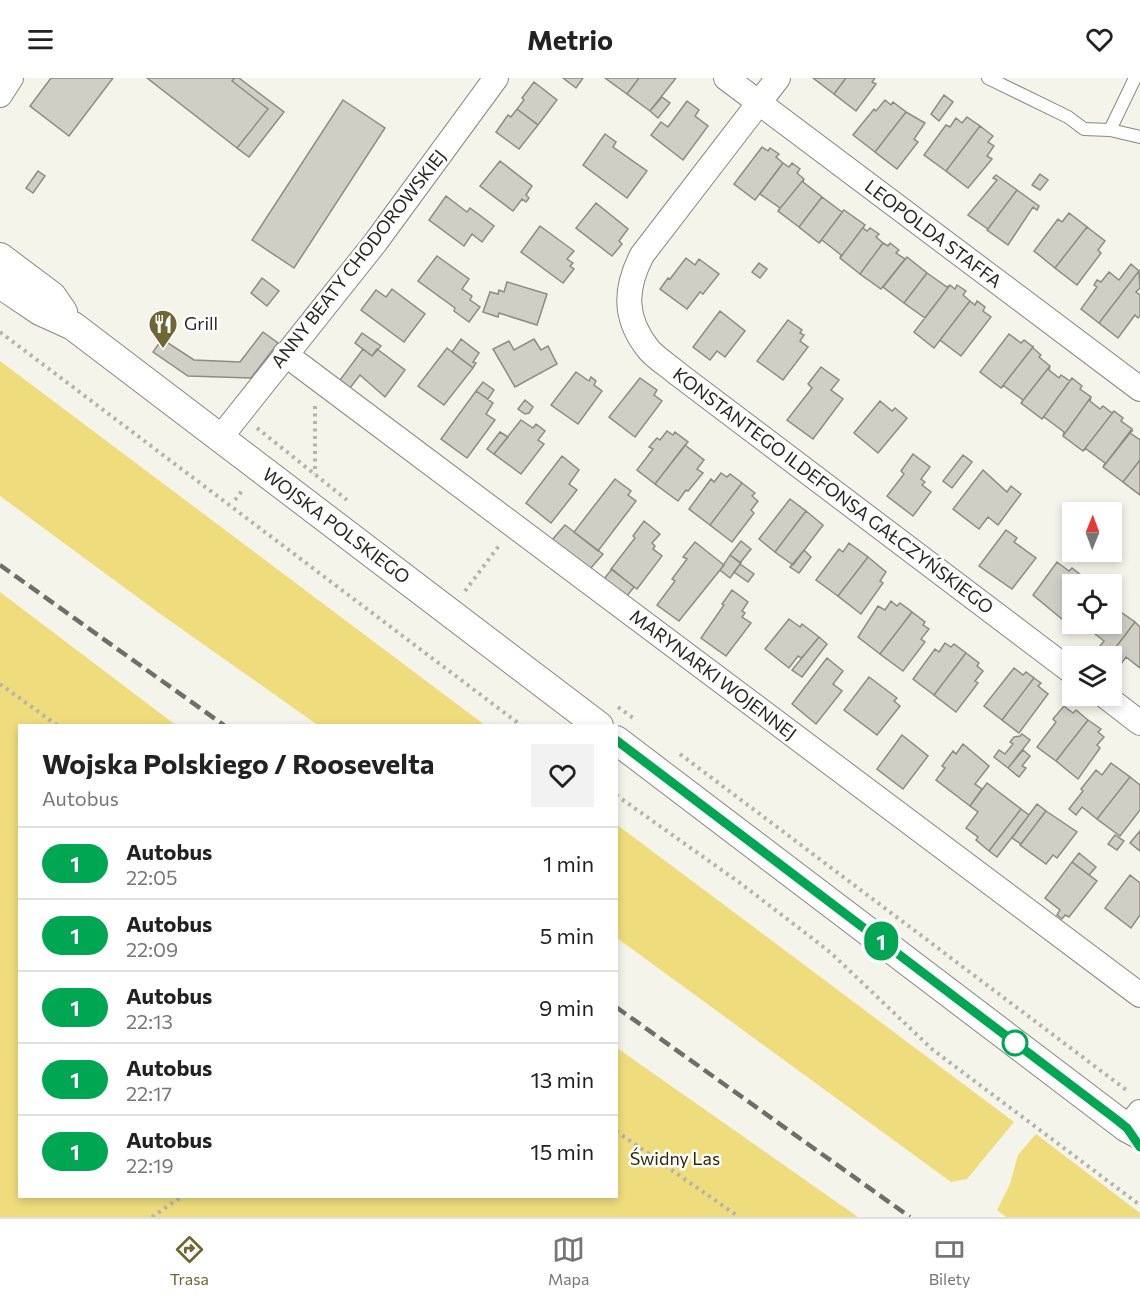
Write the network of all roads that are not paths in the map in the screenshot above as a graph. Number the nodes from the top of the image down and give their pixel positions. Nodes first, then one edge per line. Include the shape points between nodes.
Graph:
1 (11, 78) edge
2 (496, 78) edge
3 (726, 78) edge
4 (778, 78) edge
5 (988, 78) edge
6 (1135, 78) edge
7 (0, 95) edge
8 (758, 103) junction
9 (1110, 130) junction
10 (1140, 137) edge
11 (0, 257) edge
12 (0, 284) edge
13 (73, 326) junction
14 (285, 354) junction
15 (1140, 389) edge
16 (220, 438) junction
17 (1062, 664) edge
18 (1118, 706) edge
19 (608, 716) edge
20 (1140, 723) edge
21 (626, 730) edge
22 (1140, 995) edge
23 (1135, 1123) edge

1 - 7 street
2 - 14 street, ANNY BEATY CHODOROWSKIEJ via 375,243
3 - 8 street, LEOPOLDA STAFFA
4 - 8 street, KONSTANTEGO ILDEFONSA GAŁCZYŃSKIEGO
5 - 9 lane via 1068,117 1084,129
6 - 9 lane
8 - 15 street, LEOPOLDA STAFFA
8 - 17 street, KONSTANTEGO ILDEFONSA GAŁCZYŃSKIEGO via 642,255 634,270 628,303 632,324 650,351
9 - 10 lane
11 - 13 street, WOJSKA POLSKIEGO via 52,296
12 - 13 street, WOJSKA POLSKIEGO via 40,311
13 - 16 street, WOJSKA POLSKIEGO
14 - 16 street, ANNY BEATY CHODOROWSKIEJ
14 - 22 street, MARYNARKI WOJENNEJ
16 - 19 street, WOJSKA POLSKIEGO
18 - 20 street
21 - 23 street

